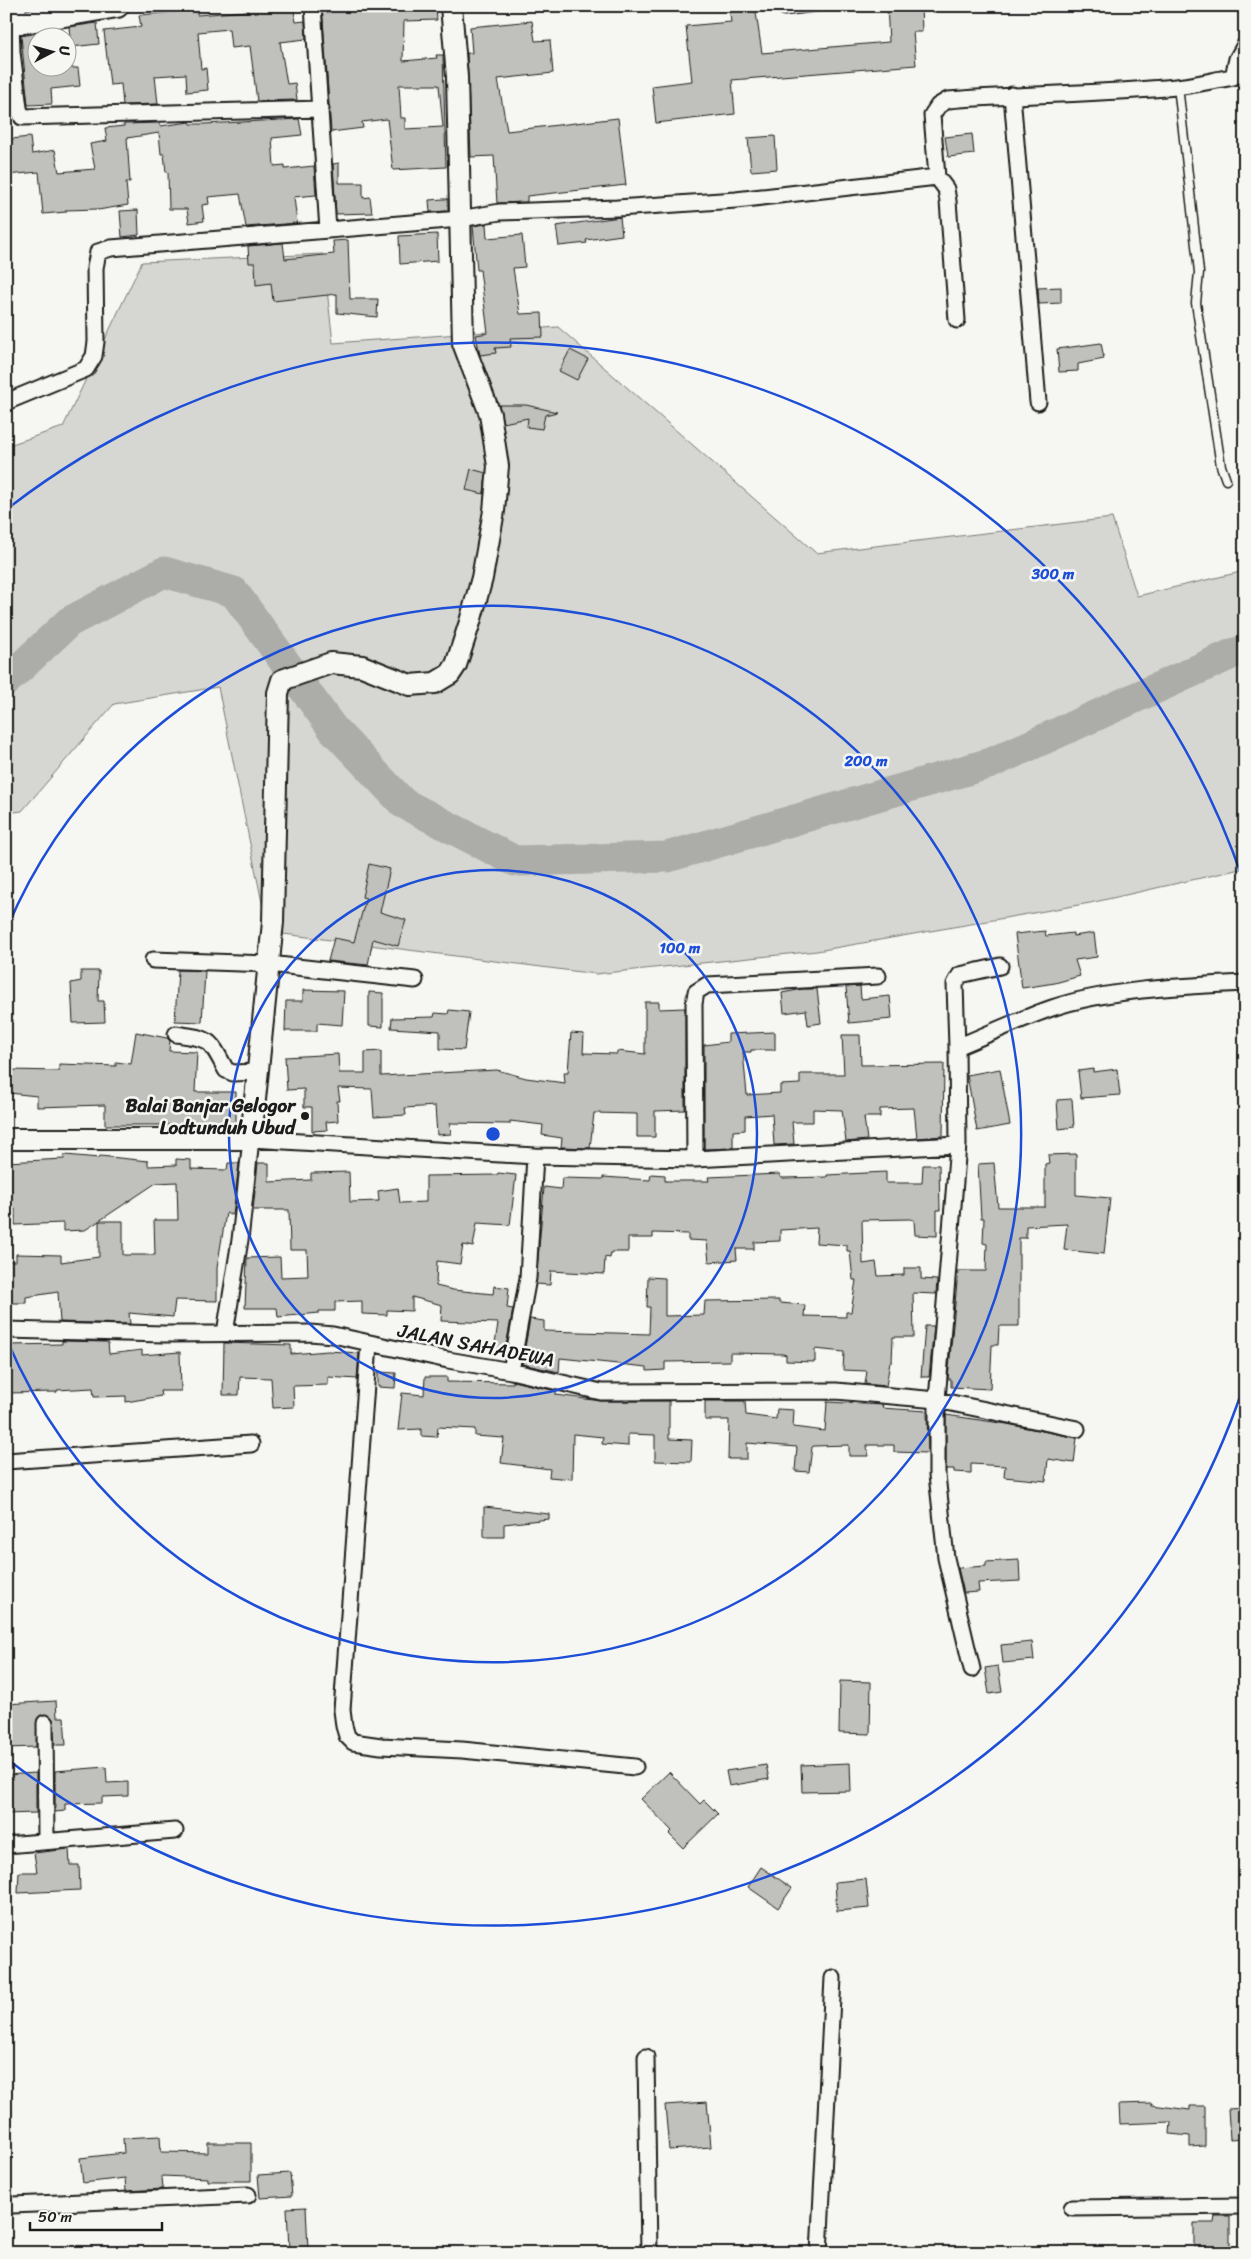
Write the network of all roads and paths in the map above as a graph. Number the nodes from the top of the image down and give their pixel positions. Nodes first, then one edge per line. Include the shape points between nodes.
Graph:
1 (117, 6) edge
2 (313, 6) edge
3 (451, 6) edge
4 (824, 6) edge
5 (86, 9) edge
6 (784, 11) dead end
7 (13, 20) edge
8 (1245, 45) edge
9 (1178, 86) junction
10 (1012, 95) junction
11 (321, 110) junction
12 (937, 177) junction
13 (460, 219) junction
14 (328, 230) junction
15 (957, 320) dead end
16 (6, 402) edge
17 (1038, 402) dead end
18 (1226, 480) dead end
19 (153, 960) dead end
20 (269, 964) junction
21 (1000, 966) dead end
22 (878, 976) dead end
23 (415, 980) dead end
24 (1245, 983) edge
25 (176, 1034) dead end
26 (957, 1047) junction
27 (256, 1072) junction
28 (6, 1139) edge
29 (250, 1139) junction
30 (958, 1145) junction
31 (534, 1156) junction
32 (695, 1159) junction
33 (6, 1330) edge
34 (225, 1333) junction
35 (369, 1344) junction
36 (511, 1370) junction
37 (937, 1400) junction
38 (1078, 1429) dead end
39 (251, 1444) dead end
40 (6, 1461) edge
41 (972, 1669) dead end
42 (46, 1723) dead end
43 (635, 1767) dead end
44 (175, 1832) dead end
45 (46, 1840) junction
46 (6, 1845) edge
47 (833, 1978) dead end
48 (646, 2057) dead end
49 (248, 2195) dead end
50 (1245, 2206) edge
51 (6, 2207) edge
52 (1072, 2208) dead end
53 (649, 2253) edge
54 (819, 2253) edge

1 - 5 main road
2 - 11 street
3 - 13 street via 457,77
4 - 6 lane
5 - 7 main road
7 - 11 street via 12,52 22,117
8 - 9 street via 1232,76
9 - 10 street
9 - 18 lane via 1199,272 1196,304
10 - 12 street via 948,100 938,106 932,115
10 - 17 street
11 - 14 street
12 - 13 street via 736,200 500,212
12 - 15 street via 946,189 948,201
13 - 14 street
13 - 20 street via 462,342 490,414 498,466 487,549 470,622 456,665 450,674 435,683 410,685 362,666 331,663 282,680 278,693 273,922
14 - 16 street via 111,248 98,252 94,356 86,369
19 - 20 street
20 - 23 street
20 - 27 street
21 - 26 street via 960,975 957,979
22 - 32 street via 707,985 696,992
24 - 26 street via 1095,997 1053,1008
25 - 27 street via 206,1038 226,1070 233,1073
26 - 30 street
27 - 29 street
28 - 29 street
29 - 31 street
29 - 34 street via 240,1240
30 - 32 street
30 - 37 street
31 - 32 street
31 - 36 street via 528,1278
33 - 34 street, JALAN SAHADEWA
34 - 35 street, JALAN SAHADEWA via 310,1333
35 - 36 street, JALAN SAHADEWA
35 - 43 street via 342,1710 347,1736 353,1742 381,1746 462,1750
36 - 37 street, JALAN SAHADEWA via 601,1392 836,1391
37 - 38 street, JALAN SAHADEWA
37 - 41 street via 937,1475 946,1558
39 - 40 street
42 - 45 street
44 - 45 street
45 - 46 street
47 - 54 street
48 - 53 street
49 - 51 street
50 - 52 street

